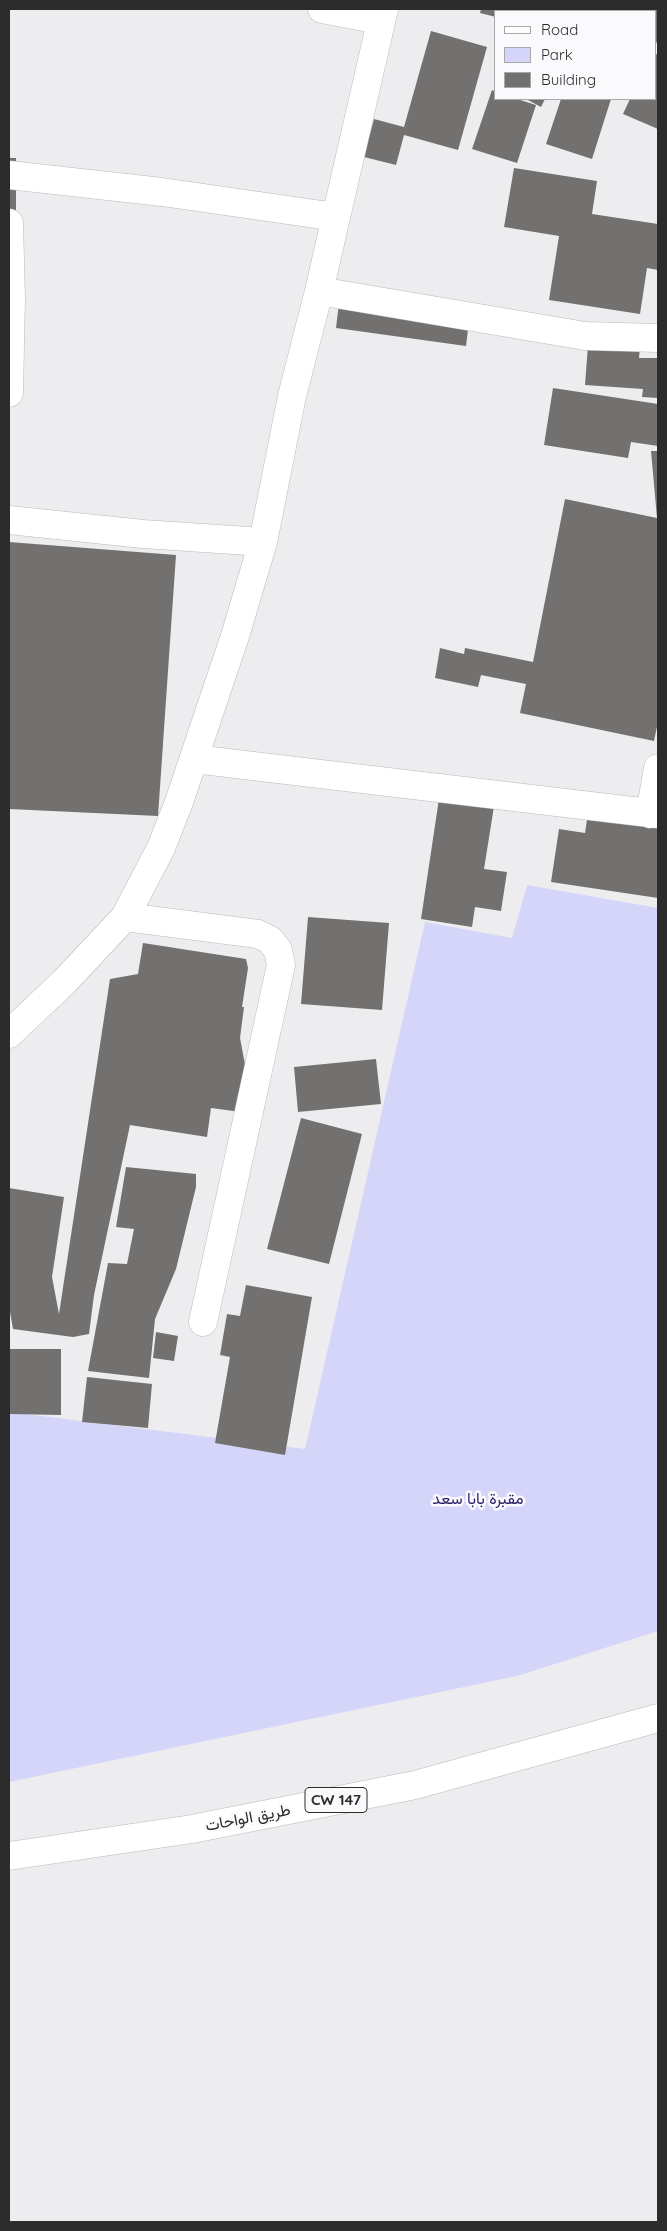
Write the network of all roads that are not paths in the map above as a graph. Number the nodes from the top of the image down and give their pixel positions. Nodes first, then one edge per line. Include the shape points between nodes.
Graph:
1 (322, 9) edge
2 (382, 15) edge
3 (9, 175) edge
4 (336, 217) junction
5 (9, 223) edge
6 (318, 290) junction
7 (658, 338) edge
8 (9, 393) edge
9 (9, 520) edge
10 (263, 542) junction
11 (194, 759) junction
12 (658, 768) edge
13 (654, 814) edge
14 (125, 918) junction
15 (9, 1034) edge
16 (203, 1322) dead end
17 (658, 1718) edge
18 (9, 1856) edge

1 - 2 street
2 - 4 street
3 - 4 street via 162,192
4 - 6 street
5 - 8 street
6 - 7 street via 585,336
6 - 10 street via 292,396
9 - 10 street
10 - 11 street
11 - 13 street
11 - 14 street via 161,848
12 - 13 street
14 - 15 street
14 - 16 street via 258,934 270,940 278,950 281,965
17 - 18 street, طريق الواحات / CW 147 via 415,1785 192,1829

